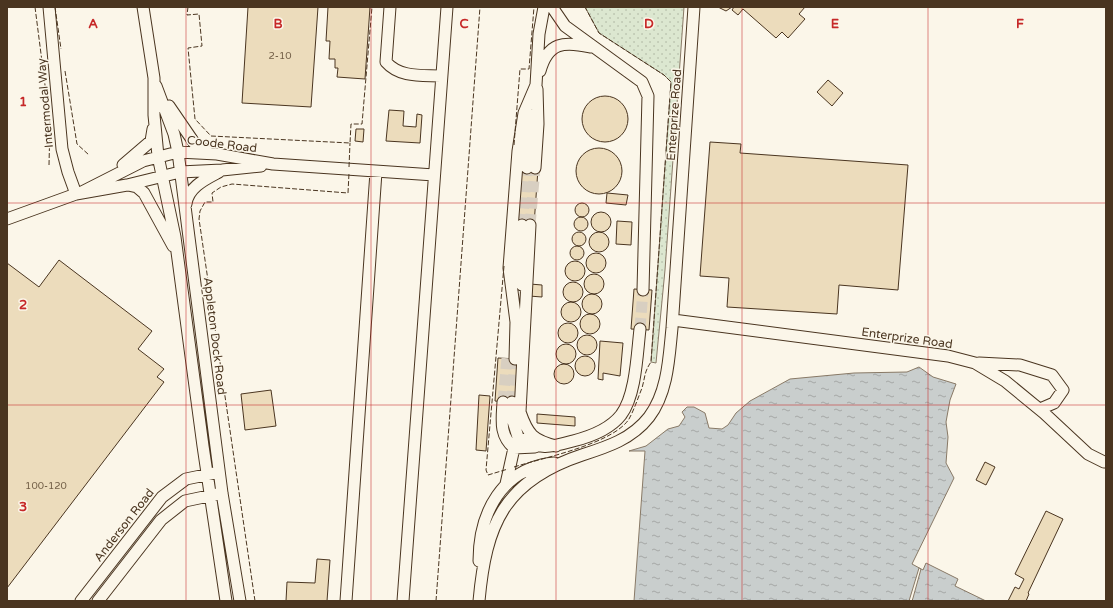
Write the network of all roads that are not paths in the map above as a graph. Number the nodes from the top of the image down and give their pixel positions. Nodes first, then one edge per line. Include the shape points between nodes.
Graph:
1 (49, 7) edge
2 (143, 7) edge
3 (390, 7) edge
4 (447, 7) edge
5 (544, 7) edge
6 (552, 7) edge
7 (694, 7) edge
8 (595, 48) junction
9 (441, 76) junction
10 (155, 80) junction
11 (536, 86) junction
12 (154, 124) junction
13 (178, 152) junction
14 (213, 154) junction
15 (158, 156) junction
16 (273, 164) junction
17 (531, 168) tunnel mouth
18 (222, 170) junction
19 (180, 172) junction
20 (376, 172) junction
21 (434, 175) junction
22 (162, 176) junction
23 (98, 182) junction
24 (127, 185) junction
25 (78, 193) junction
26 (186, 209) junction
27 (7, 219) edge
28 (526, 225) tunnel mouth
29 (178, 259) junction
30 (642, 290) tunnel mouth
31 (673, 320) junction
32 (640, 329) tunnel mouth
33 (511, 359) tunnel mouth
34 (974, 363) junction
35 (1040, 409) junction
36 (556, 446) junction
37 (535, 447) junction
38 (514, 448) junction
39 (560, 462) junction
40 (1104, 462) dead end
41 (219, 472) junction
42 (207, 474) junction
43 (506, 484) junction
44 (222, 493) junction
45 (210, 495) junction
46 (479, 599) edge
47 (81, 601) edge
48 (98, 601) edge
49 (226, 601) edge
50 (240, 601) edge
51 (346, 601) edge
52 (403, 601) edge

1 - 25 street, Intermodal Way via 62,149 68,172
2 - 10 street, Appleton Dock Road
3 - 9 street via 386,62 399,73
4 - 9 street
5 - 11 street via 539,34
6 - 8 street via 565,26
7 - 31 street, Enterprize Road
8 - 11 street via 571,43 554,47 544,59
8 - 30 street via 642,82 648,96
9 - 21 street
10 - 12 street, Appleton Dock Road
10 - 13 street, Appleton Dock Road
10 - 14 street via 191,139 200,148
11 - 17 street via 538,124
11 - 33 street via 524,113 518,151 509,268 516,322
12 - 15 street, Appleton Dock Road
12 - 23 street via 146,147
13 - 14 street, Coode Road
13 - 15 street, Coode Road
13 - 19 street, Appleton Dock Road
14 - 16 street, Coode Road
15 - 22 street, Appleton Dock Road
15 - 23 street, Coode Road
16 - 18 street, Coode Road
16 - 20 street, Coode Road
18 - 19 street, Coode Road
18 - 26 street via 197,185 187,200
19 - 22 street, Coode Road
19 - 26 street, Appleton Dock Road
20 - 21 street, Coode Road
20 - 51 street
21 - 52 street
22 - 24 street, Coode Road
22 - 29 street, Appleton Dock Road
23 - 25 street, Coode Road
24 - 25 street, Coode Road
24 - 29 street via 137,187 144,193
25 - 27 street, Coode Road
26 - 41 street, Appleton Dock Road
28 - 36 street via 520,412 526,429 538,442
29 - 42 street, Appleton Dock Road
31 - 34 street, Enterprize Road via 948,356
31 - 39 street, Enterprize Road via 667,373 661,396 650,417 632,434
32 - 36 street via 633,389 621,415 589,437
34 - 35 street, Enterprize Road via 1005,381
34 - 35 street via 1020,365 1052,375 1063,390 1054,403
35 - 40 street, Enterprize Road via 1088,454
36 - 37 street
37 - 38 street
37 - 38 street via 518,437 508,402 502,425 506,441
38 - 43 street
39 - 43 street, Enterprize Road via 543,464 525,471
39 - 46 street, Enterprize Road via 522,487 504,505 494,525
41 - 42 street, Anderson Road
41 - 44 street, Appleton Dock Road
42 - 45 street, Appleton Dock Road
42 - 47 street, Anderson Road via 186,479 162,497
43 - 46 street, Enterprize Road via 492,501 482,526
44 - 45 street, Anderson Road
44 - 50 street, Appleton Dock Road
45 - 48 street, Anderson Road via 185,501 161,520
45 - 49 street, Appleton Dock Road

